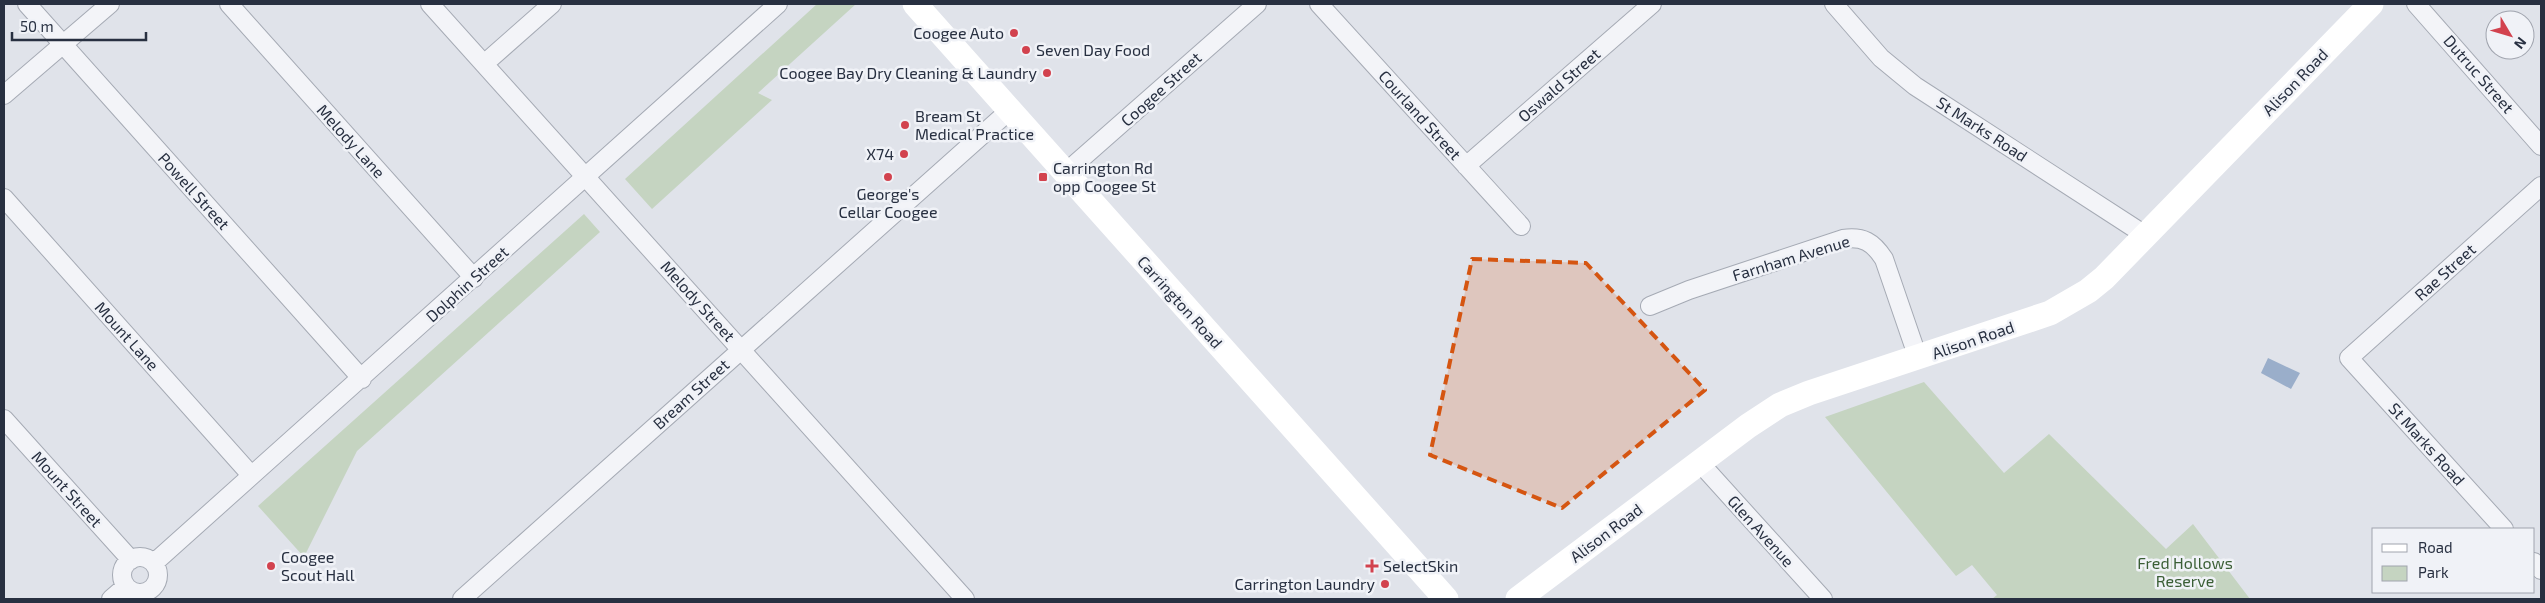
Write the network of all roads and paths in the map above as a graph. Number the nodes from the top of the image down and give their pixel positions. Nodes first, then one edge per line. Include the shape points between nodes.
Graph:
1 (27, 4) edge
2 (110, 4) edge
3 (229, 4) edge
4 (430, 4) edge
5 (552, 4) edge
6 (778, 4) edge
7 (915, 4) edge
8 (1257, 4) edge
9 (1319, 4) edge
10 (1652, 4) edge
11 (1834, 4) edge
12 (2372, 4) edge
13 (2416, 4) edge
14 (64, 44) junction
15 (484, 64) junction
16 (4, 95) edge
17 (1010, 110) junction
18 (2541, 146) edge
19 (1466, 166) junction
20 (1065, 173) junction
21 (587, 178) junction
22 (2541, 186) edge
23 (4, 198) edge
24 (1521, 226) dead end
25 (2145, 235) junction
26 (474, 278) junction
27 (1650, 306) dead end
28 (741, 349) junction
29 (1918, 358) junction
30 (2349, 358) joint
31 (362, 379) junction
32 (4, 419) edge
33 (1700, 462) junction
34 (251, 474) junction
35 (2503, 528) edge
36 (130, 560) junction
37 (154, 563) junction
38 (126, 586) junction
39 (156, 594) edge
40 (954, 595) edge
41 (111, 599) edge
42 (462, 599) edge
43 (1446, 599) edge
44 (1518, 599) edge
45 (1822, 599) edge

1 - 14 street, Powell Street
2 - 14 street
3 - 26 street, Melody Lane
4 - 15 street, Melody Street
5 - 15 street
6 - 21 street, Dolphin Street
7 - 17 main road, Carrington Road
8 - 20 street, Coogee Street
9 - 19 street, Courland Street
10 - 19 street, Oswald Street
11 - 25 street, St Marks Road via 1881,58 1915,86
12 - 25 main road, Alison Road
13 - 18 street, Dutruc Street
14 - 16 street
14 - 31 street, Powell Street
15 - 21 street, Melody Street
17 - 20 main road, Carrington Road
17 - 28 street, Bream Street
19 - 24 street, Courland Street
20 - 43 main road, Carrington Road
21 - 26 street, Dolphin Street
21 - 28 street, Melody Street
22 - 30 street, Rae Street
23 - 34 street, Mount Lane
25 - 29 main road, Alison Road via 2104,278 2068,304
26 - 31 street, Dolphin Street
27 - 29 street, Farnham Avenue via 1855,237 1867,240 1884,260
28 - 40 street, Melody Street
28 - 42 street, Bream Street
29 - 33 main road, Alison Road via 1795,398 1764,414
30 - 35 street, St Marks Road
31 - 34 street, Dolphin Street
32 - 36 street, Mount Street
33 - 44 main road, Alison Road
33 - 45 street, Glen Avenue
34 - 37 street, Dolphin Street
36 - 37 street via 143,557
36 - 38 street via 122,574
37 - 39 street via 158,577
38 - 39 street via 138,592
38 - 41 street

